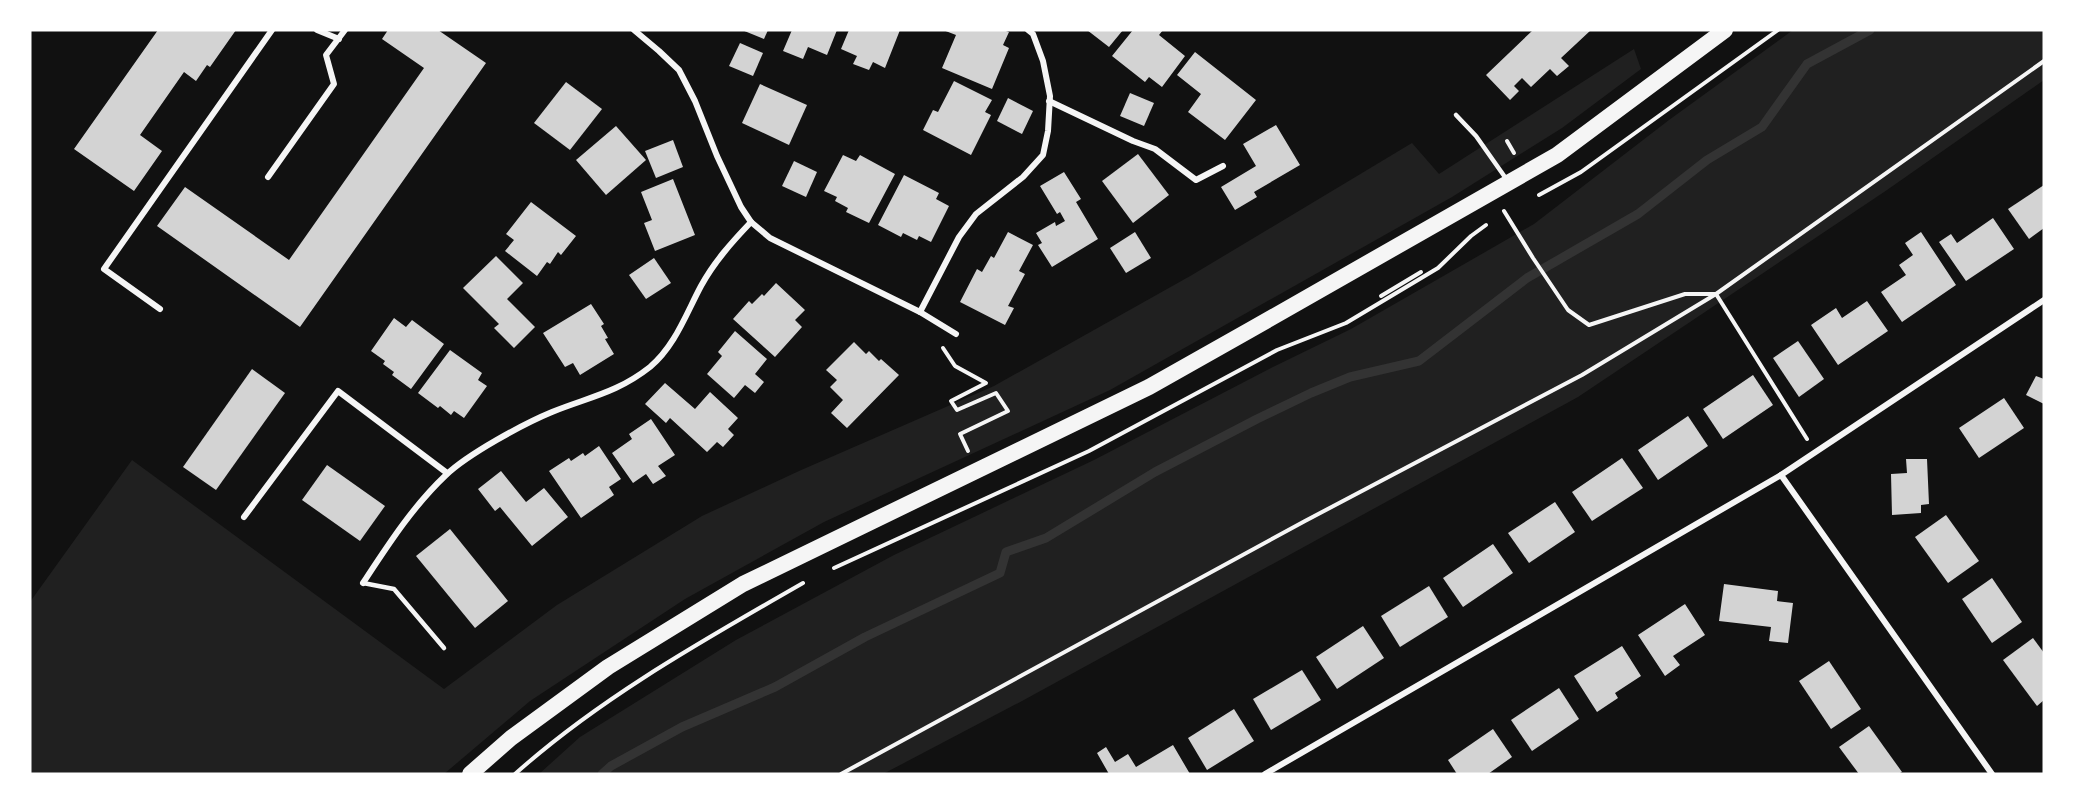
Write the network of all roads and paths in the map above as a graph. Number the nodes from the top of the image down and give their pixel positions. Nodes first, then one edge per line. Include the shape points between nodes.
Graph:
1 (272, 30) edge
2 (317, 30) edge
3 (345, 30) edge
4 (634, 30) edge
5 (1028, 30) edge
6 (1725, 30) edge
7 (1778, 30) edge
8 (339, 39) junction
9 (2044, 62) edge
10 (1049, 101) junction
11 (1456, 115) dead end
12 (1223, 166) dead end
13 (268, 177) dead end
14 (1509, 183) junction
15 (1531, 199) dead end
16 (1513, 207) dead end
17 (1504, 211) junction
18 (1496, 217) dead end
19 (752, 222) junction
20 (1487, 224) dead end
21 (1421, 272) dead end
22 (1716, 294) junction
23 (1381, 296) dead end
24 (2044, 300) edge
25 (160, 309) dead end
26 (920, 312) junction
27 (956, 334) dead end
28 (1816, 452) junction
29 (969, 453) dead end
30 (447, 473) junction
31 (1781, 475) junction
32 (244, 517) dead end
33 (830, 570) dead end
34 (810, 579) dead end
35 (363, 583) joint
36 (444, 648) dead end
37 (1275, 768) junction
38 (470, 774) edge
39 (515, 774) edge
40 (841, 774) edge
41 (1264, 774) edge
42 (1281, 774) edge
43 (1992, 774) edge

1 - 25 street via 104,269
2 - 8 street
3 - 8 street
4 - 19 street via 679,70 732,189
5 - 10 street via 1043,61
6 - 14 highway via 1557,155
7 - 15 path via 1581,172
8 - 13 street via 326,54 334,84
9 - 22 path
10 - 12 street via 1155,149 1196,180
10 - 26 street via 1043,155 1023,177 976,214 959,237
11 - 14 lane
14 - 38 highway via 1149,387 743,584 608,667 511,738
16 - 17 path
17 - 18 path
17 - 22 path via 1568,310 1589,325 1685,294
19 - 26 street via 770,238
19 - 30 street via 722,254 673,340 652,365 626,384 523,427
20 - 33 path via 1438,268 1346,323 1277,350 1089,451
21 - 23 path
22 - 28 path
22 - 40 path via 1582,375
24 - 28 street
26 - 27 street
26 - 29 path via 955,366 986,383 951,401 957,410 996,393 1008,411 960,434
28 - 31 street
30 - 32 street via 338,391
30 - 35 street via 395,534
31 - 37 street
31 - 43 street
34 - 39 path via 630,688 579,722
35 - 36 lane via 394,589
37 - 41 street
37 - 42 street

